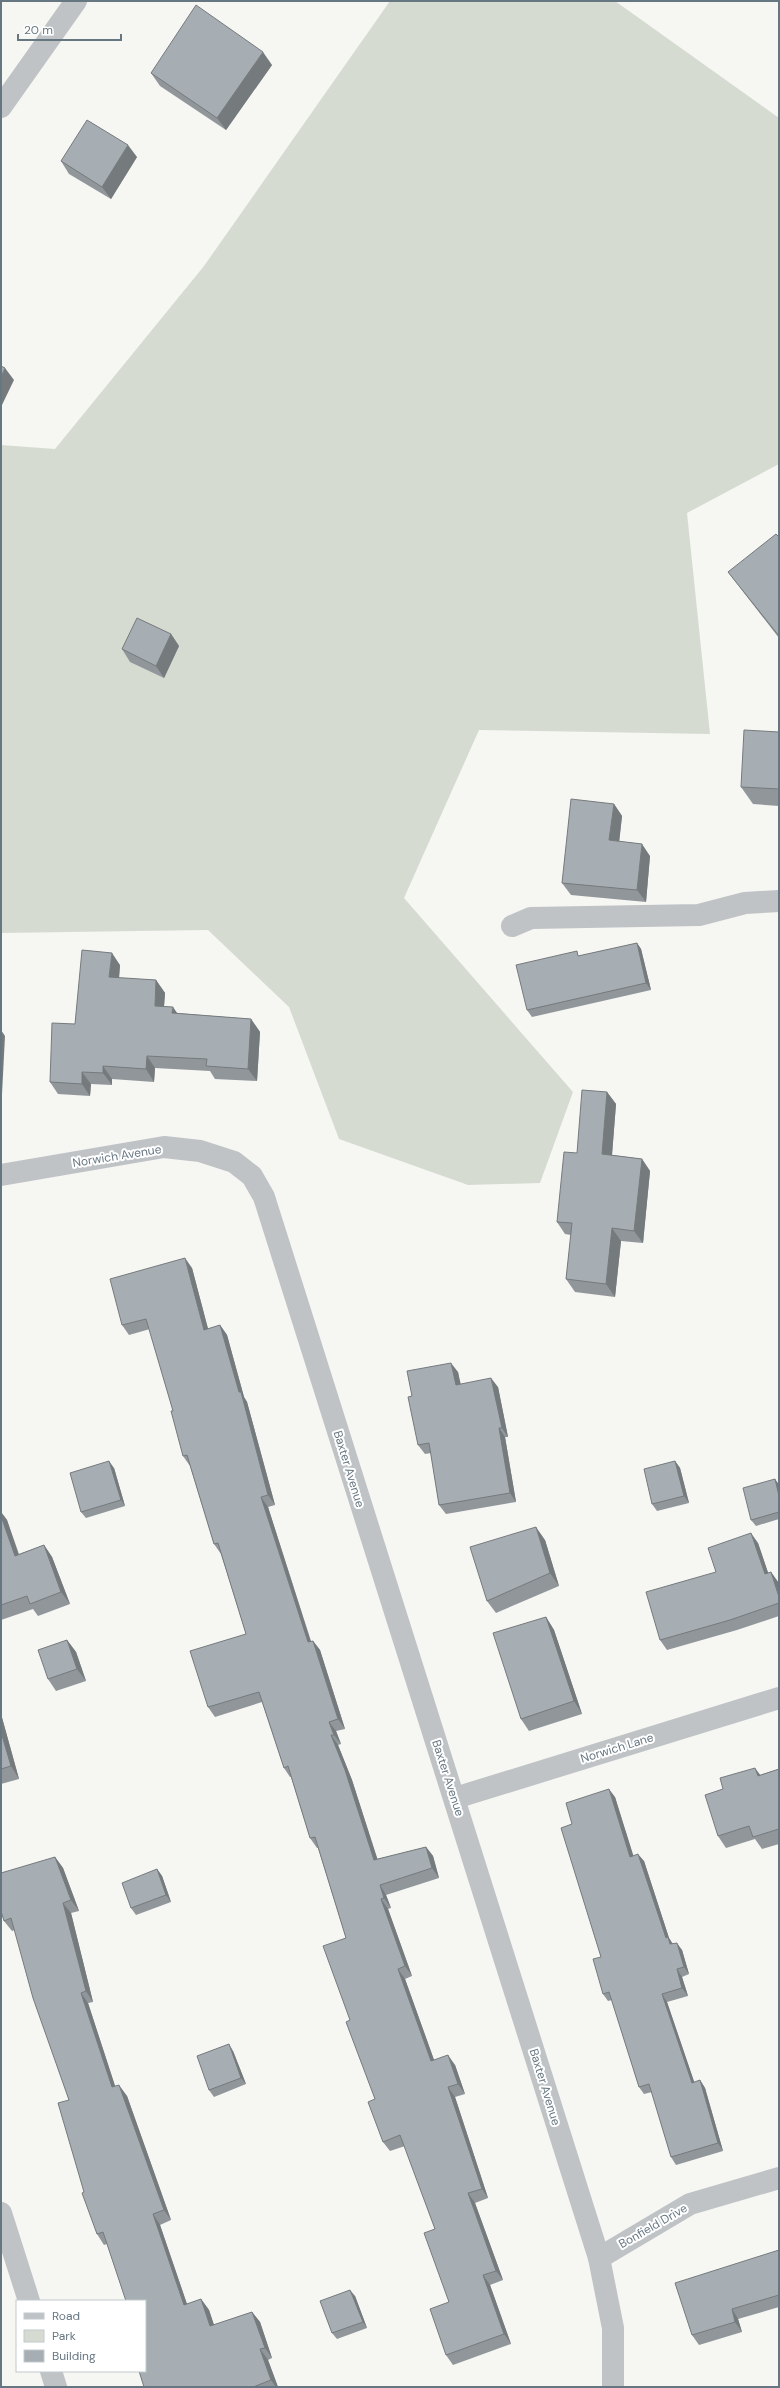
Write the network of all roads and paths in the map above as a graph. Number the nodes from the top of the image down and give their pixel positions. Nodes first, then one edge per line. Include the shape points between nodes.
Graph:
1 (76, 1) edge
2 (1, 106) edge
3 (779, 901) edge
4 (512, 926) dead end
5 (1, 1175) edge
6 (252, 1176) joint
7 (779, 1698) edge
8 (455, 1798) junction
9 (779, 2178) edge
10 (1, 2213) edge
11 (599, 2258) junction
12 (29, 2300) edge
13 (51, 2372) edge
14 (56, 2387) edge
15 (613, 2387) edge

1 - 2 street
3 - 4 street via 745,903 699,915 532,918
5 - 6 street, Norwich Avenue via 164,1147 200,1151 234,1162
6 - 8 street, Baxter Avenue via 264,1197
7 - 8 street, Norwich Lane
8 - 11 street, Baxter Avenue
9 - 11 street, Bonfield Drive via 690,2204
10 - 12 street
11 - 15 street, Baxter Avenue via 613,2328
13 - 14 street

